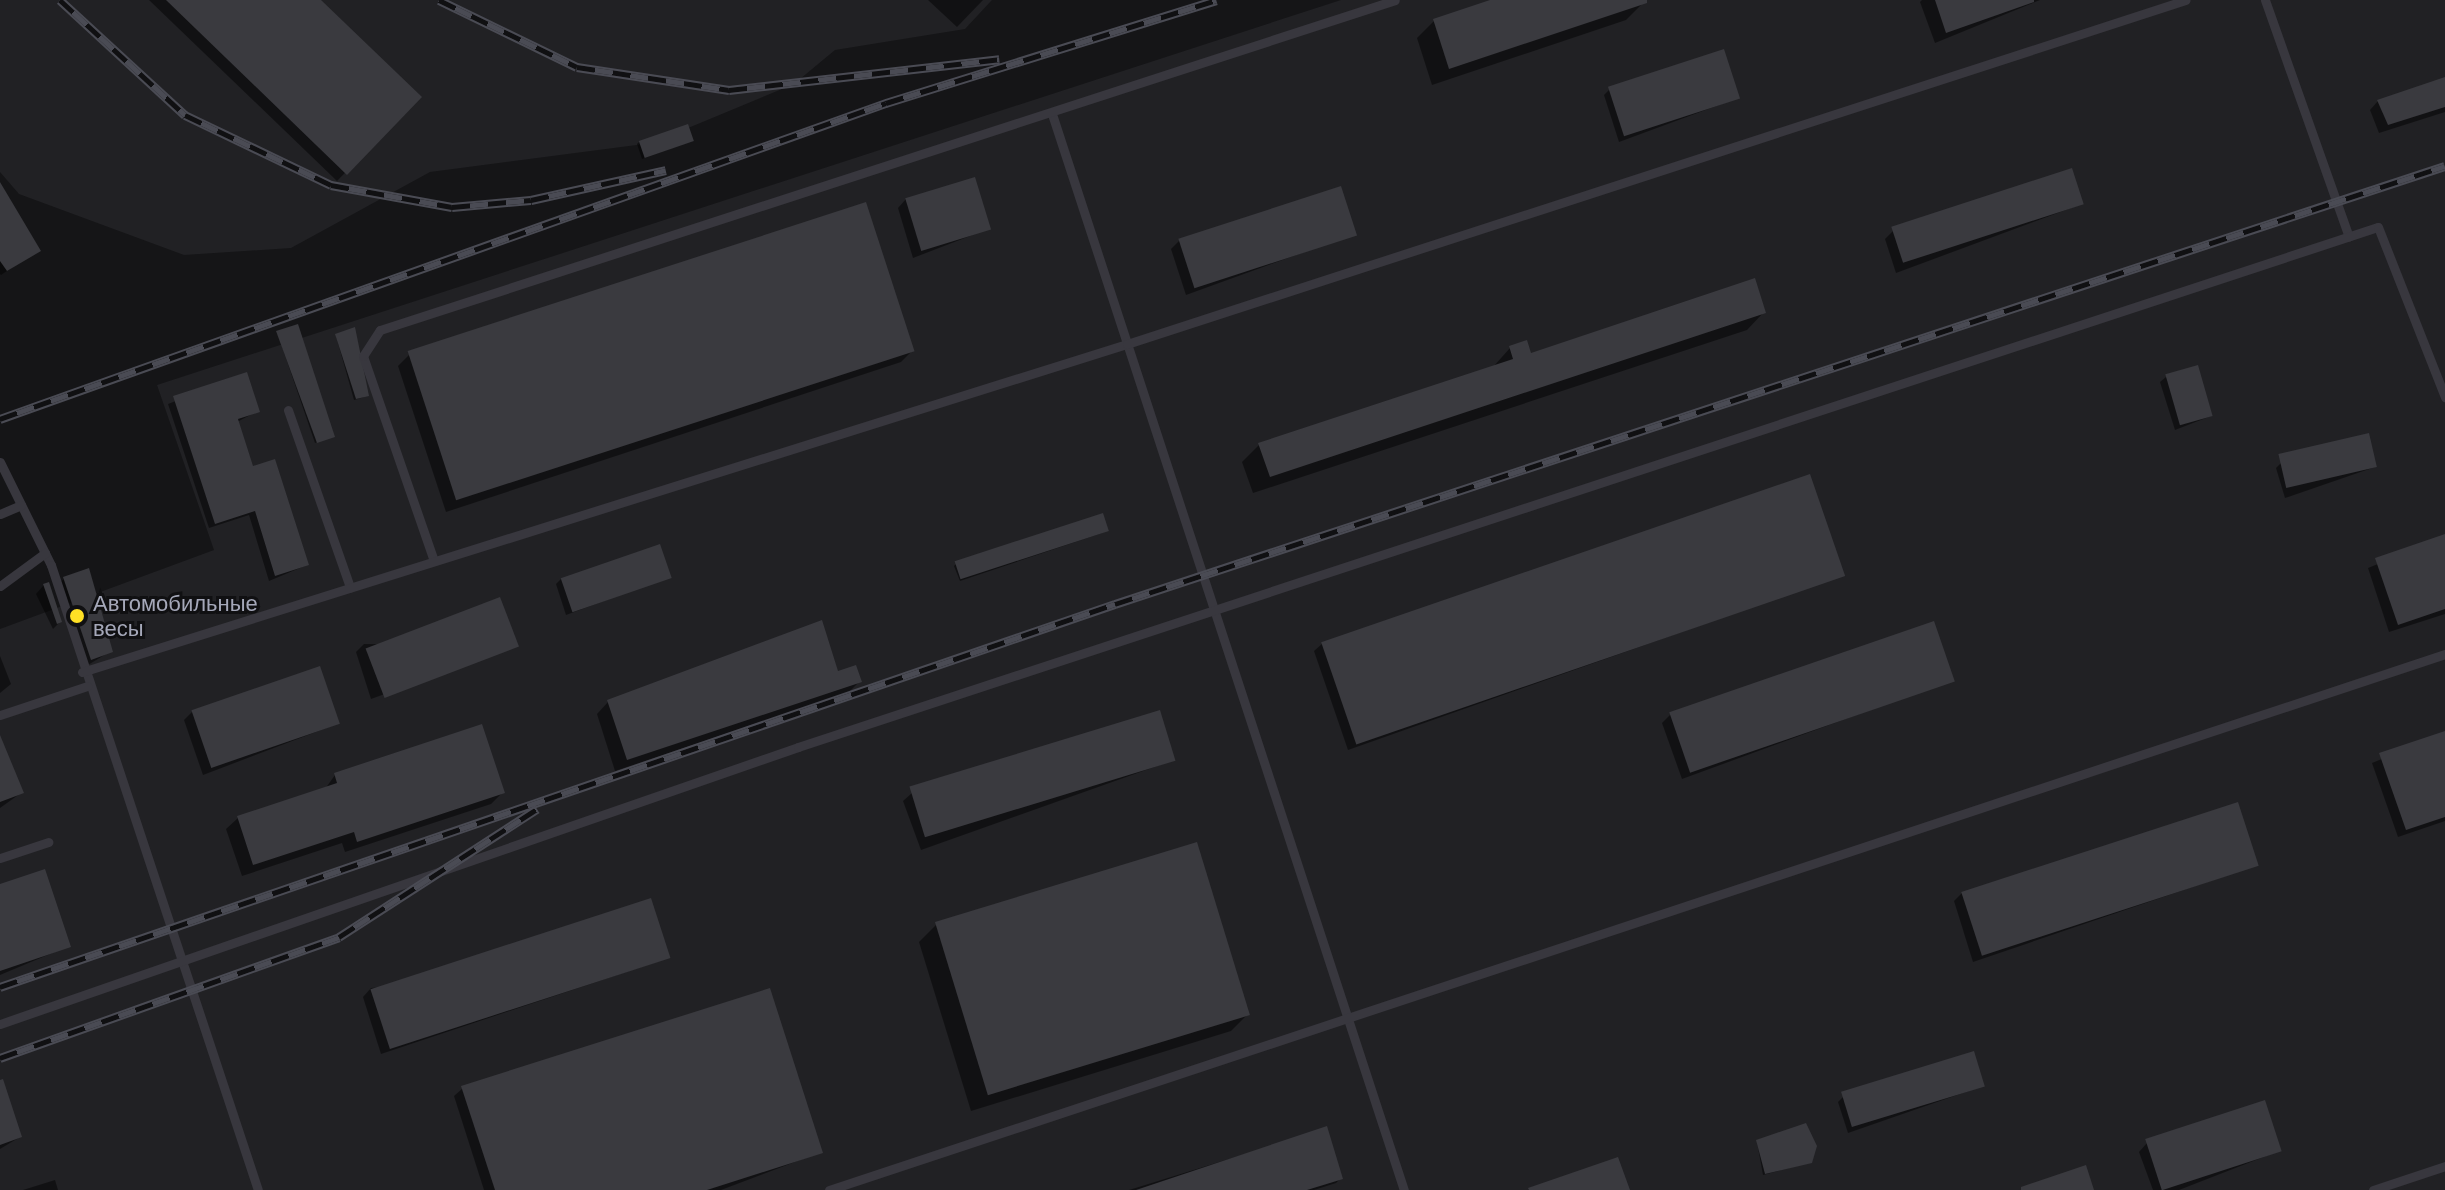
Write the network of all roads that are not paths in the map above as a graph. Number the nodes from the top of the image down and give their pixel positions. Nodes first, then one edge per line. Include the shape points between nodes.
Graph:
1 (1395, 0) edge
2 (2186, 0) edge
3 (2265, 0) edge
4 (1052, 114) junction
5 (2349, 237) junction
6 (1127, 344) junction
7 (2445, 397) edge
8 (288, 410) dead end
9 (0, 462) edge
10 (21, 505) junction
11 (0, 514) edge
12 (45, 553) junction
13 (434, 561) junction
14 (0, 586) edge
15 (350, 587) junction
16 (1218, 613) junction
17 (2445, 654) edge
18 (82, 672) junction
19 (87, 686) junction
20 (0, 715) edge
21 (48, 842) dead end
22 (0, 858) edge
23 (181, 965) junction
24 (1349, 1017) junction
25 (0, 1024) edge
26 (2445, 1166) edge
27 (258, 1190) edge
28 (829, 1190) edge
29 (1404, 1190) edge
30 (2373, 1190) edge

1 - 4 lane
2 - 6 lane
3 - 5 lane
4 - 6 lane
4 - 13 lane via 380,330 363,356
5 - 7 lane via 2378,227
5 - 16 lane
6 - 13 lane
6 - 16 lane
8 - 15 lane
9 - 10 lane
10 - 11 lane
10 - 12 lane
12 - 14 lane
12 - 18 lane
13 - 15 lane
15 - 18 lane
16 - 23 lane via 798,747
16 - 24 lane
17 - 24 lane
18 - 19 lane
19 - 20 lane
19 - 23 lane
21 - 22 lane
23 - 25 lane
23 - 27 lane
24 - 28 lane
24 - 29 lane
26 - 30 lane

